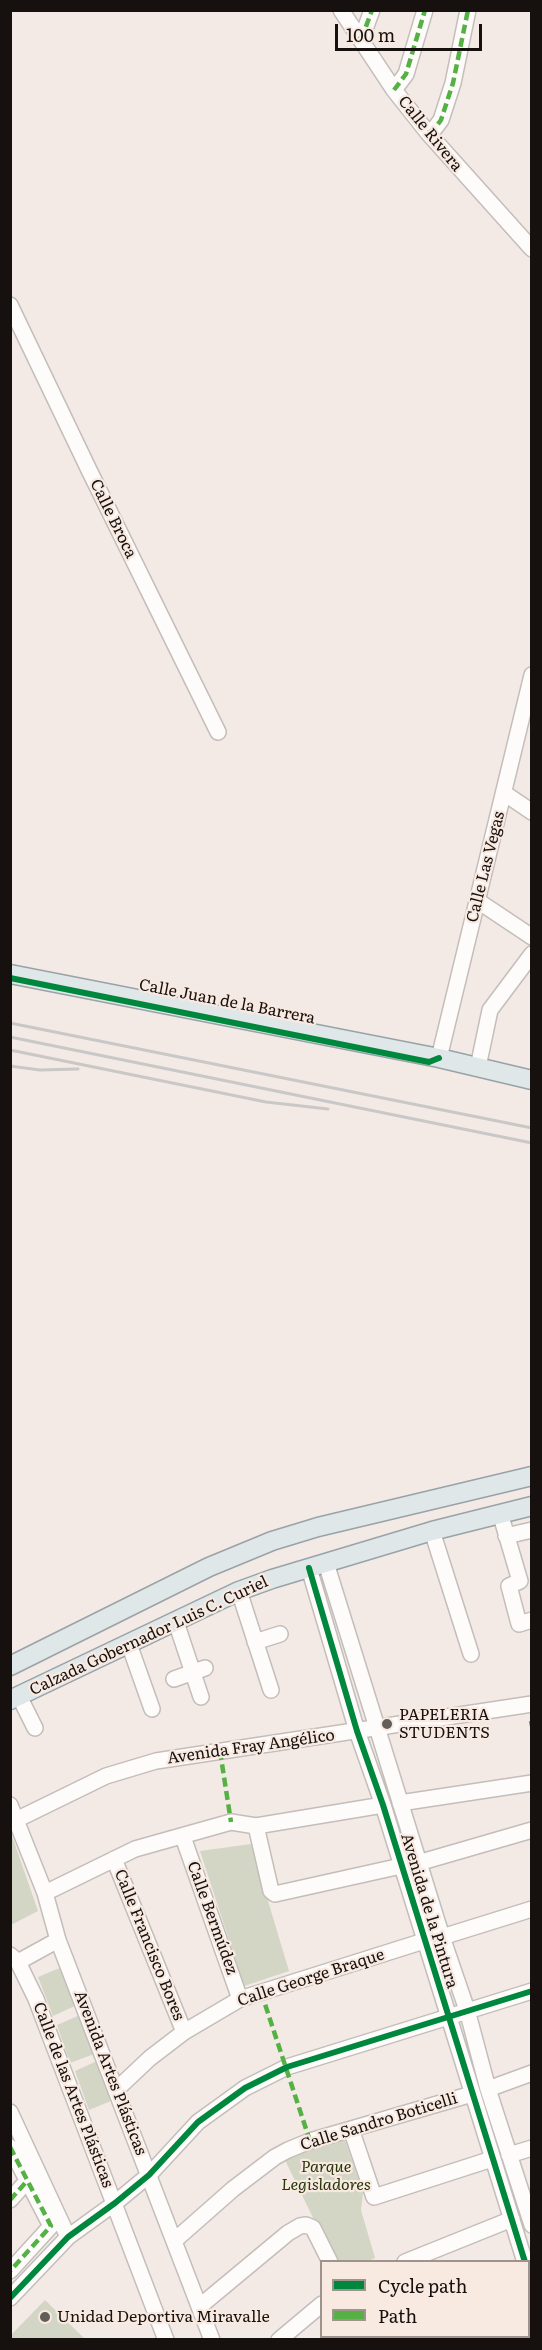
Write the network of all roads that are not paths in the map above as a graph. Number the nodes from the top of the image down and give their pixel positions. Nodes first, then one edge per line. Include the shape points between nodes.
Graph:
1 (340, 10) edge
2 (372, 10) edge
3 (425, 10) edge
4 (468, 10) edge
5 (360, 39) junction
6 (394, 90) junction
7 (428, 133) junction
8 (531, 249) edge
9 (10, 305) edge
10 (531, 675) edge
11 (529, 706) edge
12 (218, 732) dead end
13 (504, 793) junction
14 (531, 812) edge
15 (478, 901) junction
16 (531, 938) edge
17 (531, 954) edge
18 (10, 974) edge
19 (439, 1058) junction
20 (478, 1067) junction
21 (531, 1080) edge
22 (531, 1476) edge
23 (531, 1506) edge
24 (500, 1513) junction
25 (531, 1530) edge
26 (432, 1531) junction
27 (506, 1536) junction
28 (317, 1565) junction
29 (526, 1580) edge
30 (239, 1591) junction
31 (531, 1620) edge
32 (177, 1622) junction
33 (280, 1634) dead end
34 (255, 1642) junction
35 (129, 1644) junction
36 (471, 1654) dead end
37 (10, 1666) edge
38 (199, 1670) junction
39 (174, 1679) dead end
40 (271, 1690) dead end
41 (201, 1697) dead end
42 (15, 1698) edge
43 (531, 1704) edge
44 (152, 1709) dead end
45 (35, 1728) dead end
46 (376, 1728) junction
47 (357, 1731) junction
48 (531, 1783) edge
49 (400, 1803) junction
50 (10, 1805) edge
51 (383, 1805) junction
52 (16, 1820) junction
53 (256, 1826) junction
54 (531, 1830) edge
55 (183, 1837) junction
56 (114, 1859) junction
57 (418, 1863) junction
58 (401, 1866) junction
59 (45, 1893) junction
60 (531, 1909) edge
61 (442, 1937) junction
62 (58, 1940) junction
63 (424, 1941) junction
64 (14, 1958) edge
65 (531, 1991) edge
66 (240, 1999) junction
67 (467, 2010) junction
68 (448, 2016) junction
69 (184, 2032) junction
70 (531, 2073) edge
71 (117, 2090) junction
72 (488, 2090) junction
73 (472, 2094) junction
74 (10, 2112) edge
75 (351, 2128) junction
76 (10, 2147) edge
77 (531, 2148) edge
78 (509, 2155) junction
79 (492, 2159) junction
80 (149, 2175) junction
81 (27, 2181) junction
82 (10, 2200) edge
83 (115, 2203) junction
84 (512, 2219) junction
85 (531, 2223) edge
86 (68, 2237) junction
87 (174, 2241) junction
88 (329, 2260) edge
89 (410, 2260) edge
90 (524, 2260) edge
91 (10, 2271) edge
92 (10, 2298) edge
93 (320, 2305) edge
94 (199, 2307) junction
95 (166, 2340) edge
96 (212, 2340) edge
97 (279, 2340) edge

1 - 5 street, Calle Rivera
2 - 5 street
3 - 6 street via 406,74
4 - 7 street via 441,120
5 - 6 street, Calle Rivera
6 - 7 street, Calle Rivera
7 - 8 street, Calle Rivera
9 - 12 street, Calle Broca
10 - 11 street, Calle Las Vegas
11 - 13 street, Calle Las Vegas
13 - 14 street
13 - 15 street, Calle Las Vegas
15 - 16 street
15 - 19 street, Calle Las Vegas
17 - 20 street via 490,1010
18 - 19 main road, Calle Juan de la Barrera
19 - 20 main road, Calle Juan de la Barrera
20 - 21 main road, Calle Juan de la Barrera
22 - 37 main road, Calzada Gobernador Luis C. Curiel via 273,1541 209,1567
23 - 24 main road, Calzada Gobernador Luis C. Curiel
24 - 26 main road, Calzada Gobernador Luis C. Curiel
24 - 27 street
25 - 27 street
26 - 28 main road, Calzada Gobernador Luis C. Curiel
26 - 36 street
27 - 29 street
28 - 30 main road, Calzada Gobernador Luis C. Curiel
28 - 46 street, Avenida de la Pintura
28 - 47 street, Avenida de la Pintura
29 - 31 street via 509,1586 519,1623
30 - 32 main road, Calzada Gobernador Luis C. Curiel
30 - 34 street
32 - 35 main road, Calzada Gobernador Luis C. Curiel
32 - 38 street
33 - 34 street
34 - 40 street
35 - 42 main road, Calzada Gobernador Luis C. Curiel
35 - 44 street
38 - 39 street
38 - 41 street
42 - 45 street
43 - 46 street, Avenida Fray Angélico
46 - 47 street, Avenida Fray Angélico
46 - 49 street, Avenida de la Pintura
47 - 51 street, Avenida de la Pintura
47 - 52 street, Avenida Fray Angélico via 156,1761 106,1776
48 - 49 street
49 - 57 street, Avenida de la Pintura
50 - 52 street, Avenida Artes Plásticas
51 - 53 street
51 - 58 street, Avenida de la Pintura
52 - 59 street, Avenida Artes Plásticas
53 - 55 street via 231,1822
53 - 58 street via 271,1891 275,1894
54 - 57 street
55 - 56 street via 135,1849
55 - 66 street, Calle Bermúdez
56 - 59 street
56 - 69 street, Calle Francisco Bores
57 - 61 street, Avenida de la Pintura
58 - 63 street, Avenida de la Pintura
59 - 62 street, Avenida Artes Plásticas
60 - 61 street
61 - 67 street, Avenida de la Pintura
62 - 64 street
62 - 71 street, Avenida Artes Plásticas
63 - 66 street, Calle George Braque
63 - 68 street, Avenida de la Pintura
64 - 83 street, Calle de las Artes Plásticas via 36,1999
65 - 67 street
66 - 69 street, Calle George Braque
67 - 68 street
67 - 72 street, Avenida de la Pintura
68 - 73 street, Avenida de la Pintura
68 - 80 street via 265,2077 198,2122
69 - 71 street, Calle George Braque
70 - 72 street
71 - 80 street, Avenida Artes Plásticas
72 - 78 street, Avenida de la Pintura
73 - 75 street, Calle Sandro Boticelli
73 - 79 street, Avenida de la Pintura
74 - 86 street
75 - 79 street via 374,2197
75 - 87 street, Calle Sandro Boticelli via 275,2157
76 - 81 street
77 - 78 street
78 - 85 street, Avenida de la Pintura
79 - 84 street, Avenida de la Pintura
80 - 83 street
80 - 87 street, Avenida Artes Plásticas
81 - 82 street
81 - 91 street via 51,2226
83 - 86 street
83 - 95 street, Calle de las Artes Plásticas
84 - 89 street
84 - 90 street, Avenida de la Pintura
86 - 92 street
87 - 94 street, Avenida Artes Plásticas
88 - 94 street via 313,2228 306,2225 288,2233
93 - 97 street
94 - 96 street, Avenida Artes Plásticas

